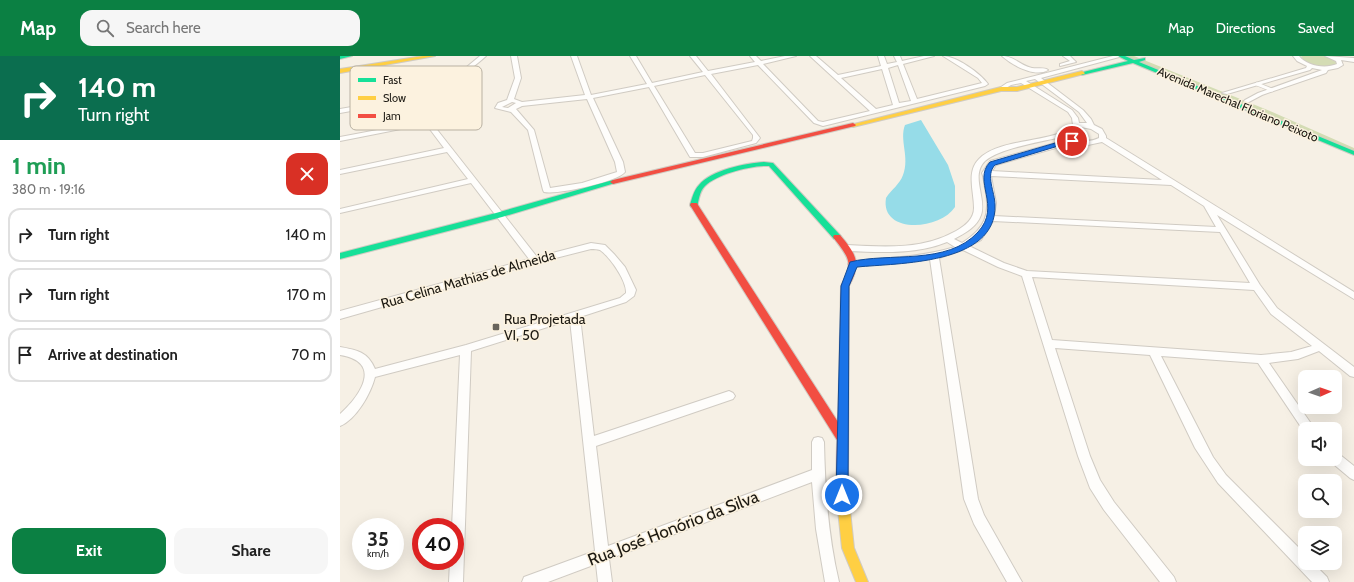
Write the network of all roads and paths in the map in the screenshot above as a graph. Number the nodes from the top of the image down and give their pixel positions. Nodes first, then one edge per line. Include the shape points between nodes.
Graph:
1 (349, 56) edge
2 (432, 56) edge
3 (484, 56) edge
4 (514, 56) edge
5 (574, 56) edge
6 (633, 56) edge
7 (694, 56) edge
8 (773, 56) edge
9 (793, 56) edge
10 (813, 56) edge
11 (882, 56) edge
12 (897, 56) edge
13 (931, 56) edge
14 (946, 56) edge
15 (1005, 56) edge
16 (1066, 56) edge
17 (1121, 56) edge
18 (1296, 56) edge
19 (340, 57) edge
20 (1331, 57) edge
21 (757, 59) edge
22 (1138, 59) edge
23 (1354, 60) edge
24 (900, 63) junction
25 (1354, 64) edge
26 (1310, 65) junction
27 (1340, 65) junction
28 (371, 66) edge
29 (472, 66) edge
30 (885, 66) junction
31 (1326, 68) junction
32 (350, 69) edge
33 (340, 71) edge
34 (706, 72) junction
35 (1293, 73) junction
36 (838, 77) junction
37 (1305, 78) junction
38 (1040, 79) junction
39 (649, 83) junction
40 (1026, 83) junction
41 (1257, 84) junction
42 (1272, 90) junction
43 (1225, 93) junction
44 (588, 95) junction
45 (510, 100) junction
46 (1247, 101) junction
47 (915, 102) junction
48 (518, 103) junction
49 (897, 106) junction
50 (350, 109) edge
51 (512, 109) junction
52 (340, 111) edge
53 (875, 112) junction
54 (1076, 126) junction
55 (1091, 126) junction
56 (387, 130) edge
57 (434, 130) edge
58 (1063, 134) junction
59 (340, 139) edge
60 (1102, 139) junction
61 (1072, 141) junction
62 (1354, 146) edge
63 (449, 149) junction
64 (1354, 153) edge
65 (340, 172) edge
66 (986, 173) junction
67 (472, 180) junction
68 (1175, 183) junction
69 (1208, 204) junction
70 (340, 211) edge
71 (499, 215) junction
72 (991, 218) junction
73 (1223, 230) junction
74 (949, 240) junction
75 (847, 248) junction
76 (962, 248) junction
77 (340, 256) edge
78 (934, 257) junction
79 (535, 260) junction
80 (853, 264) junction
81 (1026, 274) junction
82 (1257, 287) junction
83 (1354, 296) edge
84 (340, 315) edge
85 (575, 316) junction
86 (1049, 344) junction
87 (1319, 347) junction
88 (466, 349) junction
89 (340, 351) edge
90 (1153, 351) junction
91 (1261, 359) junction
92 (1354, 373) edge
93 (370, 374) junction
94 (729, 396) dead end
95 (340, 421) edge
96 (1303, 422) edge
97 (842, 438) junction
98 (818, 442) dead end
99 (589, 443) junction
100 (1342, 464) edge
101 (818, 474) junction
102 (1354, 474) edge
103 (602, 555) junction
104 (456, 582) edge
105 (529, 582) edge
106 (605, 582) edge
107 (832, 582) edge
108 (862, 582) edge
109 (1015, 582) edge
110 (1169, 582) edge
111 (1322, 582) edge

1 - 19 main road
2 - 28 main road
3 - 29 street
4 - 45 street via 518,78
5 - 44 street
6 - 39 street
7 - 34 street
8 - 21 street
9 - 21 street
10 - 36 street
11 - 30 street
12 - 24 street
13 - 24 street
14 - 47 street via 980,77 985,84
15 - 16 street via 1036,71 1073,62
17 - 22 main road, Avenida Marechal Floriano Peixoto
17 - 38 street
18 - 26 street via 1300,61
20 - 23 street
20 - 27 street
21 - 34 street
21 - 53 street via 820,124
22 - 38 main road
22 - 43 main road, Avenida Marechal Floriano Peixoto
22 - 64 main road, Avenida Marechal Floriano Peixoto
24 - 30 street
24 - 47 street
25 - 27 street
26 - 31 street
26 - 35 street via 1308,69
27 - 31 street via 1336,68
30 - 36 street
30 - 49 street
31 - 37 street via 1324,72
32 - 33 main road
34 - 39 street
34 - 39 street via 756,135 754,142 703,155 693,154
35 - 37 street
35 - 41 street
36 - 53 street
37 - 42 street
38 - 40 main road
38 - 55 street via 1081,111
39 - 44 street
40 - 54 street via 1070,111 1075,118
40 - 71 main road via 1017,89 1001,89 614,182
41 - 42 lane
41 - 43 street
42 - 46 street
43 - 46 main road, Avenida Marechal Floriano Peixoto
44 - 48 street
44 - 51 street via 619,162 621,172 615,176 556,191 547,190 531,130
45 - 48 street
45 - 51 street via 500,104 498,108
46 - 62 main road, Avenida Marechal Floriano Peixoto
47 - 49 street
48 - 51 street
49 - 53 street
50 - 52 street
54 - 55 street
54 - 58 street
55 - 60 street via 1102,134
56 - 59 street
57 - 63 street
58 - 61 street
58 - 74 street via 1010,148 983,159 974,176 978,212 969,226
60 - 61 street via 1095,142
60 - 68 street
61 - 66 street via 1002,159 988,167
63 - 65 street
63 - 67 street
66 - 68 street
66 - 72 street via 992,203
67 - 70 street
67 - 71 street
68 - 69 street
69 - 73 street
69 - 83 street
71 - 77 main road
71 - 79 street
72 - 73 street
72 - 76 street via 986,229
73 - 82 street
74 - 75 street via 929,247 906,249
74 - 76 street
75 - 80 main road
75 - 97 main road via 770,164 755,164 712,177 704,183 694,200 694,206
76 - 78 street
76 - 81 street
78 - 80 street
78 - 109 street via 971,499 979,520
79 - 84 street, Rua Celina Mathias de Almeida
79 - 85 street, Rua Celina Mathias de Almeida via 582,247 597,246 608,252 624,274 630,284 629,297
80 - 97 main road via 845,286
81 - 82 street
81 - 86 street
82 - 87 street via 1274,311
85 - 88 street
85 - 99 street
86 - 90 street
86 - 110 street via 1095,484 1109,506
87 - 91 street via 1302,354
87 - 92 street
88 - 93 street
88 - 104 street
89 - 93 street via 356,354 367,362
90 - 91 street
90 - 111 street via 1209,461 1222,479
91 - 96 street
93 - 95 street via 368,387 360,401
94 - 99 street
97 - 108 main road via 844,523 848,548
98 - 101 street
99 - 103 street
100 - 102 street
101 - 103 street, Rua José Honório da Silva
101 - 107 street via 824,550
103 - 105 street, Rua José Honório da Silva
103 - 106 street

